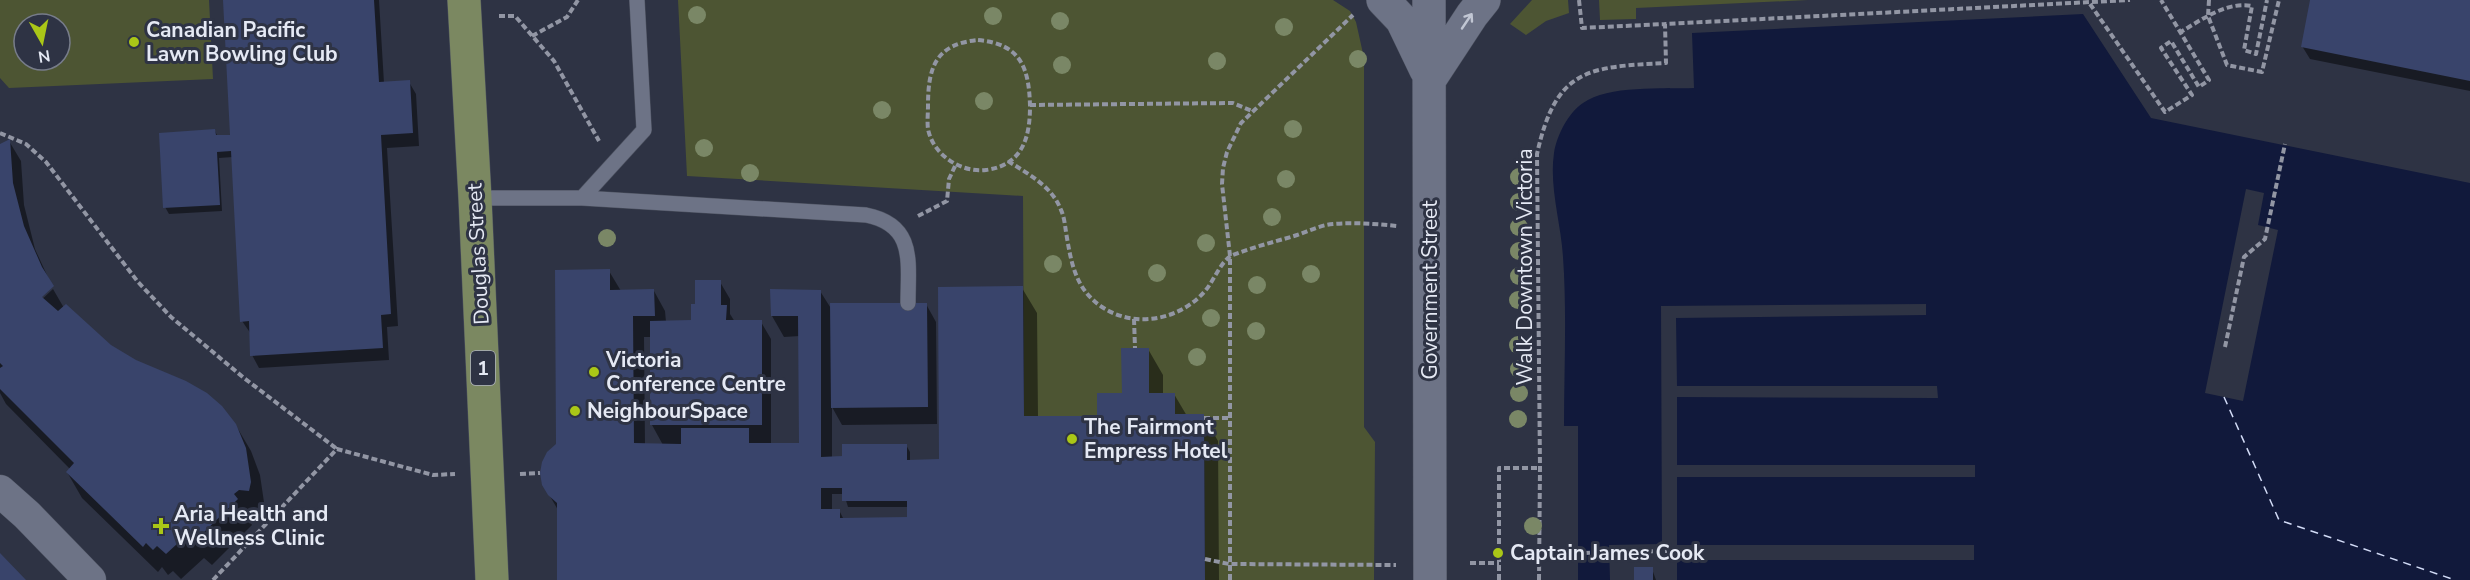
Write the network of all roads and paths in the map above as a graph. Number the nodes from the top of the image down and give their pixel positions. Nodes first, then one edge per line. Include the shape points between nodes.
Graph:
1 (464, 0) edge
2 (578, 0) edge
3 (637, 0) edge
4 (1429, 0) edge
5 (1484, 0) edge
6 (1579, 0) edge
7 (2130, 0) edge
8 (2161, 0) edge
9 (2209, 0) edge
10 (2267, 0) edge
11 (2278, 0) edge
12 (1372, 4) edge
13 (2090, 4) junction
14 (515, 16) dead end
15 (2208, 16) junction
16 (1665, 24) junction
17 (2179, 33) junction
18 (532, 36) junction
19 (1430, 80) junction
20 (1029, 105) junction
21 (1252, 111) junction
22 (0, 133) edge
23 (2285, 144) dead end
24 (1008, 161) junction
25 (956, 164) junction
26 (613, 165) junction
27 (475, 198) junction
28 (582, 198) junction
29 (896, 228) junction
30 (1430, 229) junction
31 (1230, 256) junction
32 (908, 303) dead end
33 (1134, 319) junction
34 (2225, 347) dead end
35 (1136, 348) dead end
36 (1204, 418) dead end
37 (1231, 418) junction
38 (337, 449) junction
39 (1540, 468) junction
40 (487, 474) junction
41 (0, 491) edge
42 (1667, 551) dead end
43 (1539, 554) junction
44 (1205, 559) dead end
45 (1470, 563) dead end
46 (1499, 563) junction
47 (1229, 564) junction
48 (1398, 565) dead end
49 (90, 580) edge
50 (213, 580) edge
51 (492, 580) edge
52 (1230, 580) edge
53 (1430, 580) edge
54 (1499, 580) edge
55 (1539, 580) edge

1 - 27 main road, Douglas Street / 1
2 - 18 path via 567,17
3 - 26 lane via 644,130
4 - 19 main road, Government Street
19 -> 5 main road
6 - 16 path via 1582,28
7 - 13 path
8 - 17 path
9 - 15 path
10 - 15 path via 2256,54 2244,50 2252,6 2240,4
11 - 15 path via 2262,72 2227,65
12 - 19 main road via 1402,20
12 - 21 path
13 - 16 path
13 - 17 path via 2165,112 2192,95 2161,48 2171,41 2199,87 2210,80
14 - 18 path
15 - 17 path
16 - 39 path, Walk Downtown Victoria via 1666,63 1611,66 1583,75 1561,94 1542,132 1537,154
18 - 26 path via 554,61
19 - 30 main road, Government Street
20 - 21 path via 1233,102
20 - 24 path via 1027,138
20 - 25 path via 1029,80 1011,51 978,40 946,51 928,80 928,129 941,153
21 - 31 path via 1233,137 1223,168
22 - 38 path via 26,144 46,162 138,282 171,317
23 - 34 path via 2265,239 2244,257
24 - 25 path via 986,170
24 - 33 path via 1039,181 1055,198 1062,211 1072,270 1080,285 1103,308
25 - 29 path via 949,179 947,201
26 - 28 lane
27 - 28 lane
27 - 40 main road, Douglas Street / 1
28 - 29 lane via 866,216 882,219
29 - 32 lane via 905,242 908,258
30 - 31 path via 1364,222 1331,224
30 - 53 main road, Government Street
31 - 33 path via 1206,291 1191,304 1174,314
31 - 37 path
33 - 35 path
36 - 37 path
37 - 47 path
38 - 40 path via 433,475
38 - 50 path
39 - 43 path, Walk Downtown Victoria
39 - 46 path via 1499,468
40 - 51 main road, Douglas Street / 1
41 - 49 street
42 - 43 path
43 - 55 path, Walk Downtown Victoria
44 - 47 path
45 - 46 path
46 - 54 path
47 - 48 path
47 - 52 path

